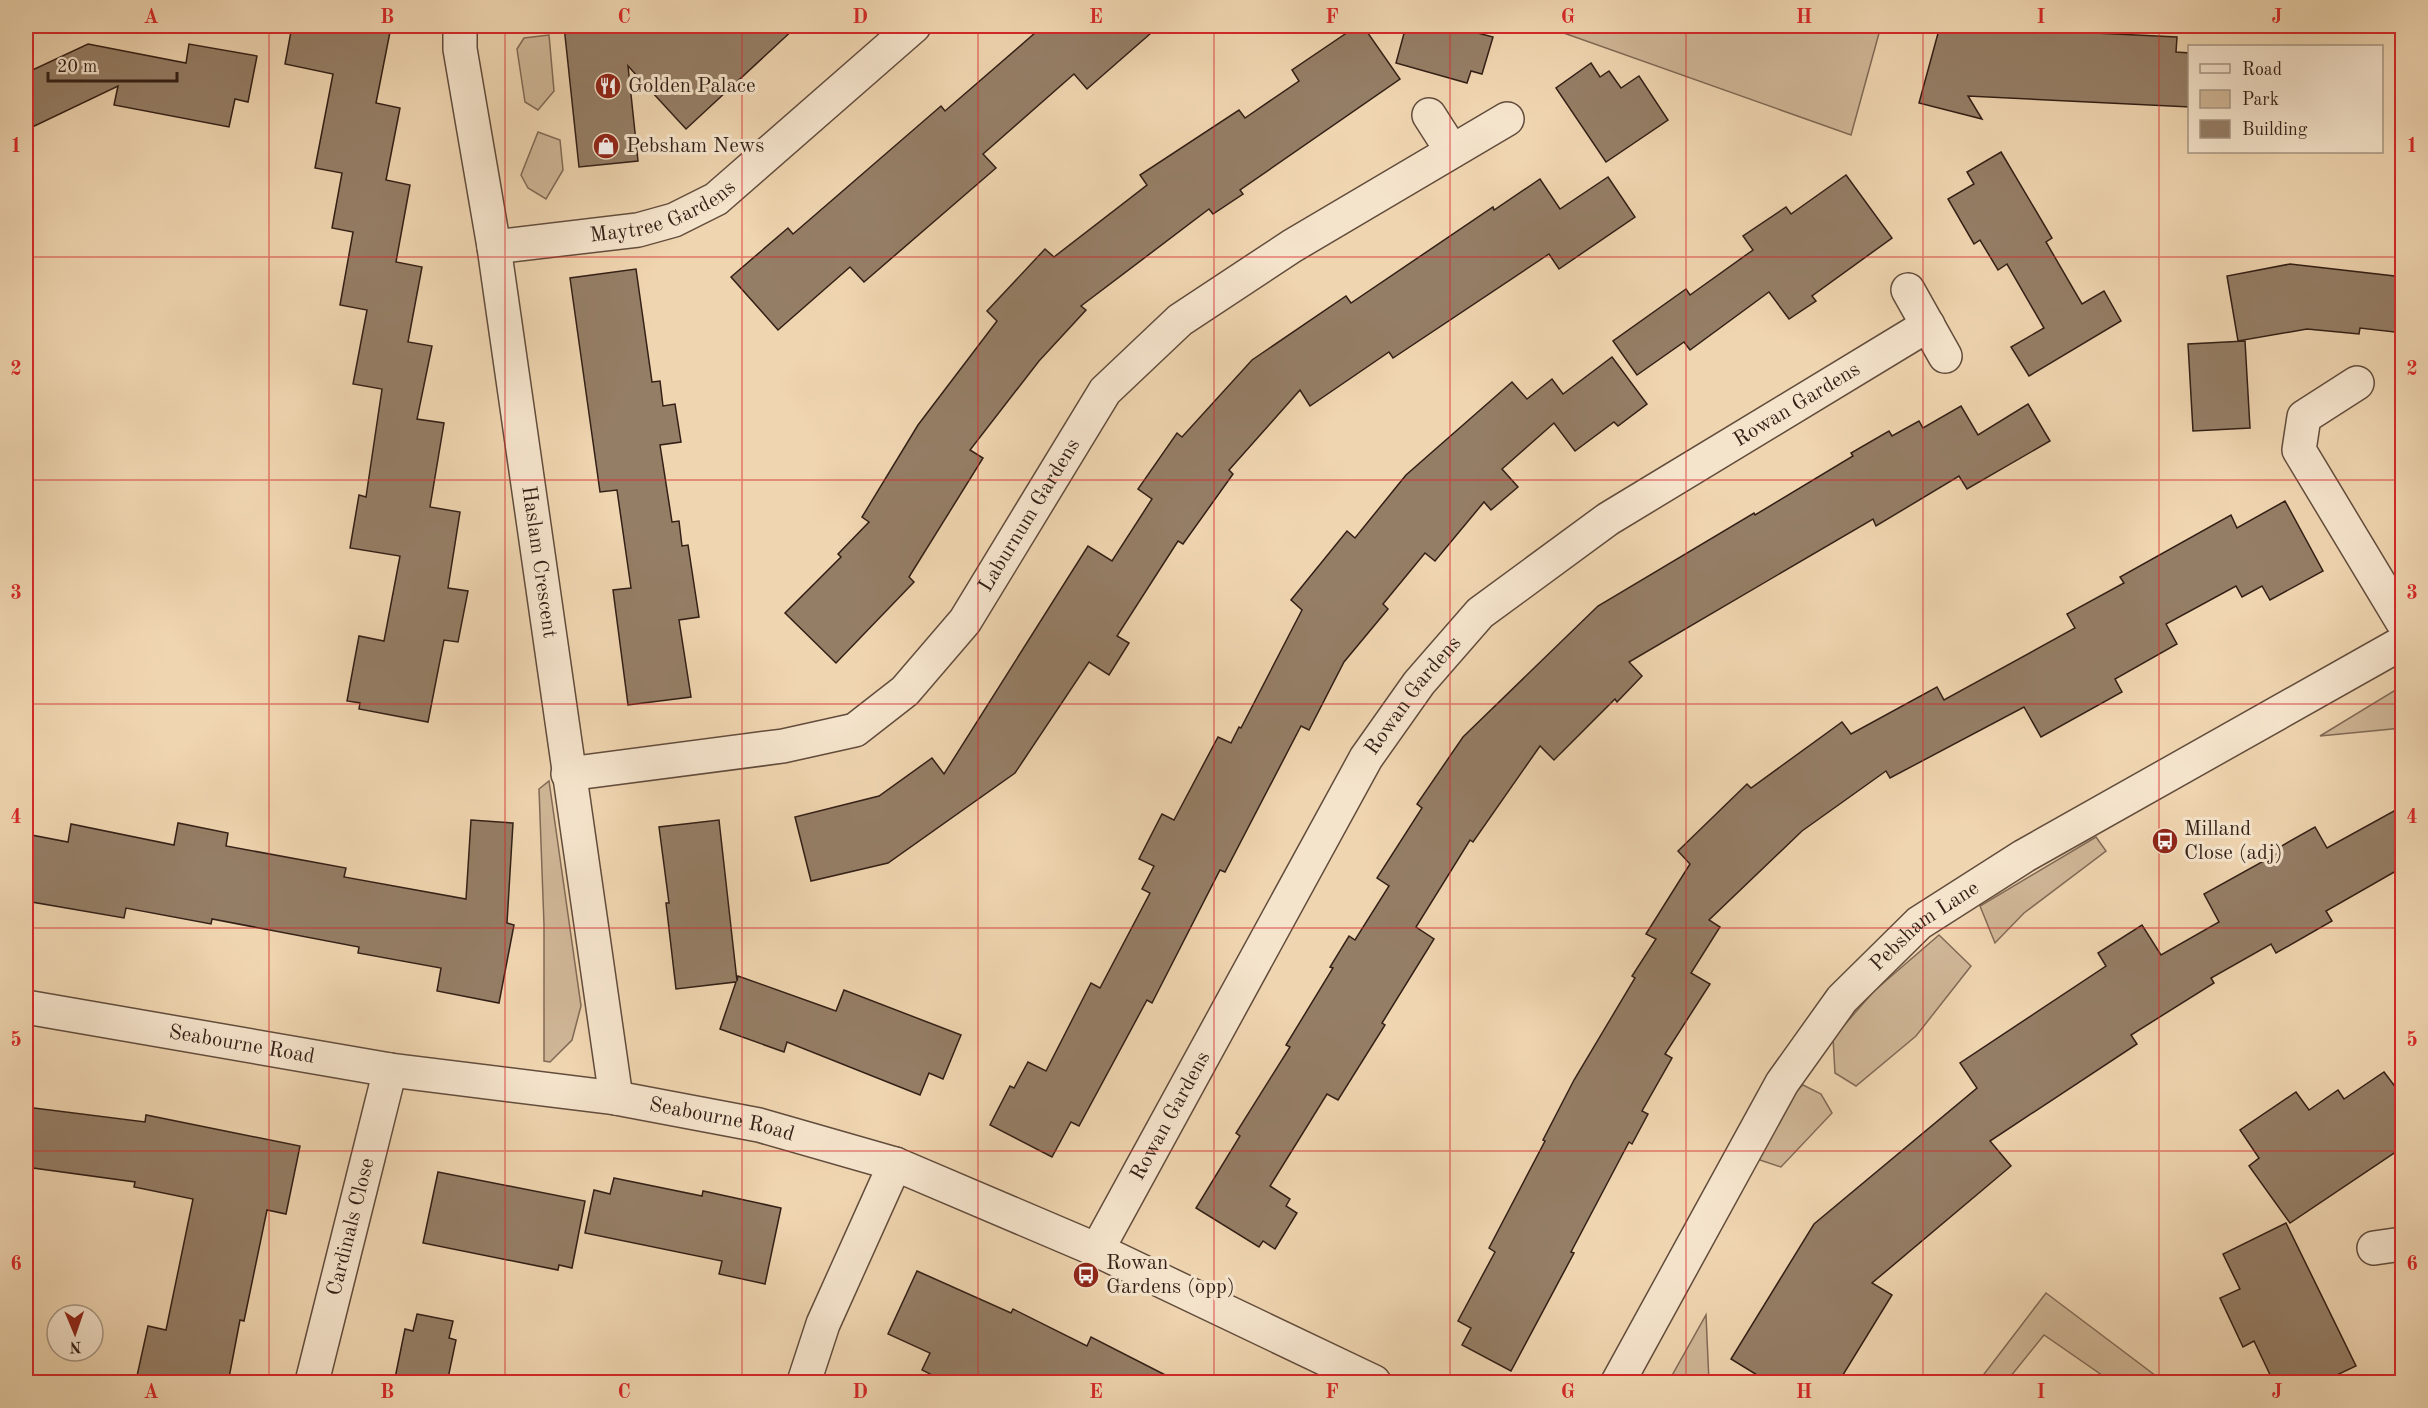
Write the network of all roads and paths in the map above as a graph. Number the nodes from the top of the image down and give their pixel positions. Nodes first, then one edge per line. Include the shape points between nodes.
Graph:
1 (460, 26) edge
2 (914, 26) edge
3 (1429, 115) dead end
4 (1507, 119) dead end
5 (1452, 152) junction
6 (494, 247) junction
7 (1908, 290) dead end
8 (1928, 325) junction
9 (1945, 356) dead end
10 (2357, 383) dead end
11 (2403, 621) edge
12 (2403, 643) edge
13 (568, 774) junction
14 (26, 1007) edge
15 (390, 1070) junction
16 (616, 1098) junction
17 (895, 1164) junction
18 (1097, 1250) junction
19 (312, 1383) edge
20 (804, 1383) edge
21 (1374, 1383) edge
22 (1618, 1383) edge

1 - 6 street, Haslam Crescent via 460,49
2 - 6 street, Maytree Gardens via 716,199 674,220 638,230
3 - 5 street
4 - 5 street, Laburnum Gardens
5 - 13 street, Laburnum Gardens via 1292,246 1180,320 1105,391 965,621 905,691 855,730 783,746
6 - 13 street, Haslam Crescent
7 - 8 street
8 - 9 street
8 - 18 street, Rowan Gardens via 1608,519 1480,613 1419,683 1366,758
10 - 11 street via 2304,417 2299,450
12 - 22 street, Pebsham Lane via 2024,856 1919,923 1842,999 1782,1083
13 - 16 street, Haslam Crescent
14 - 15 street, Seabourne Road
15 - 16 street, Seabourne Road
15 - 19 street, Cardinals Close
16 - 17 street, Seabourne Road via 759,1125
17 - 18 street, Seabourne Road
17 - 20 street via 823,1324
18 - 21 street, Seabourne Road

